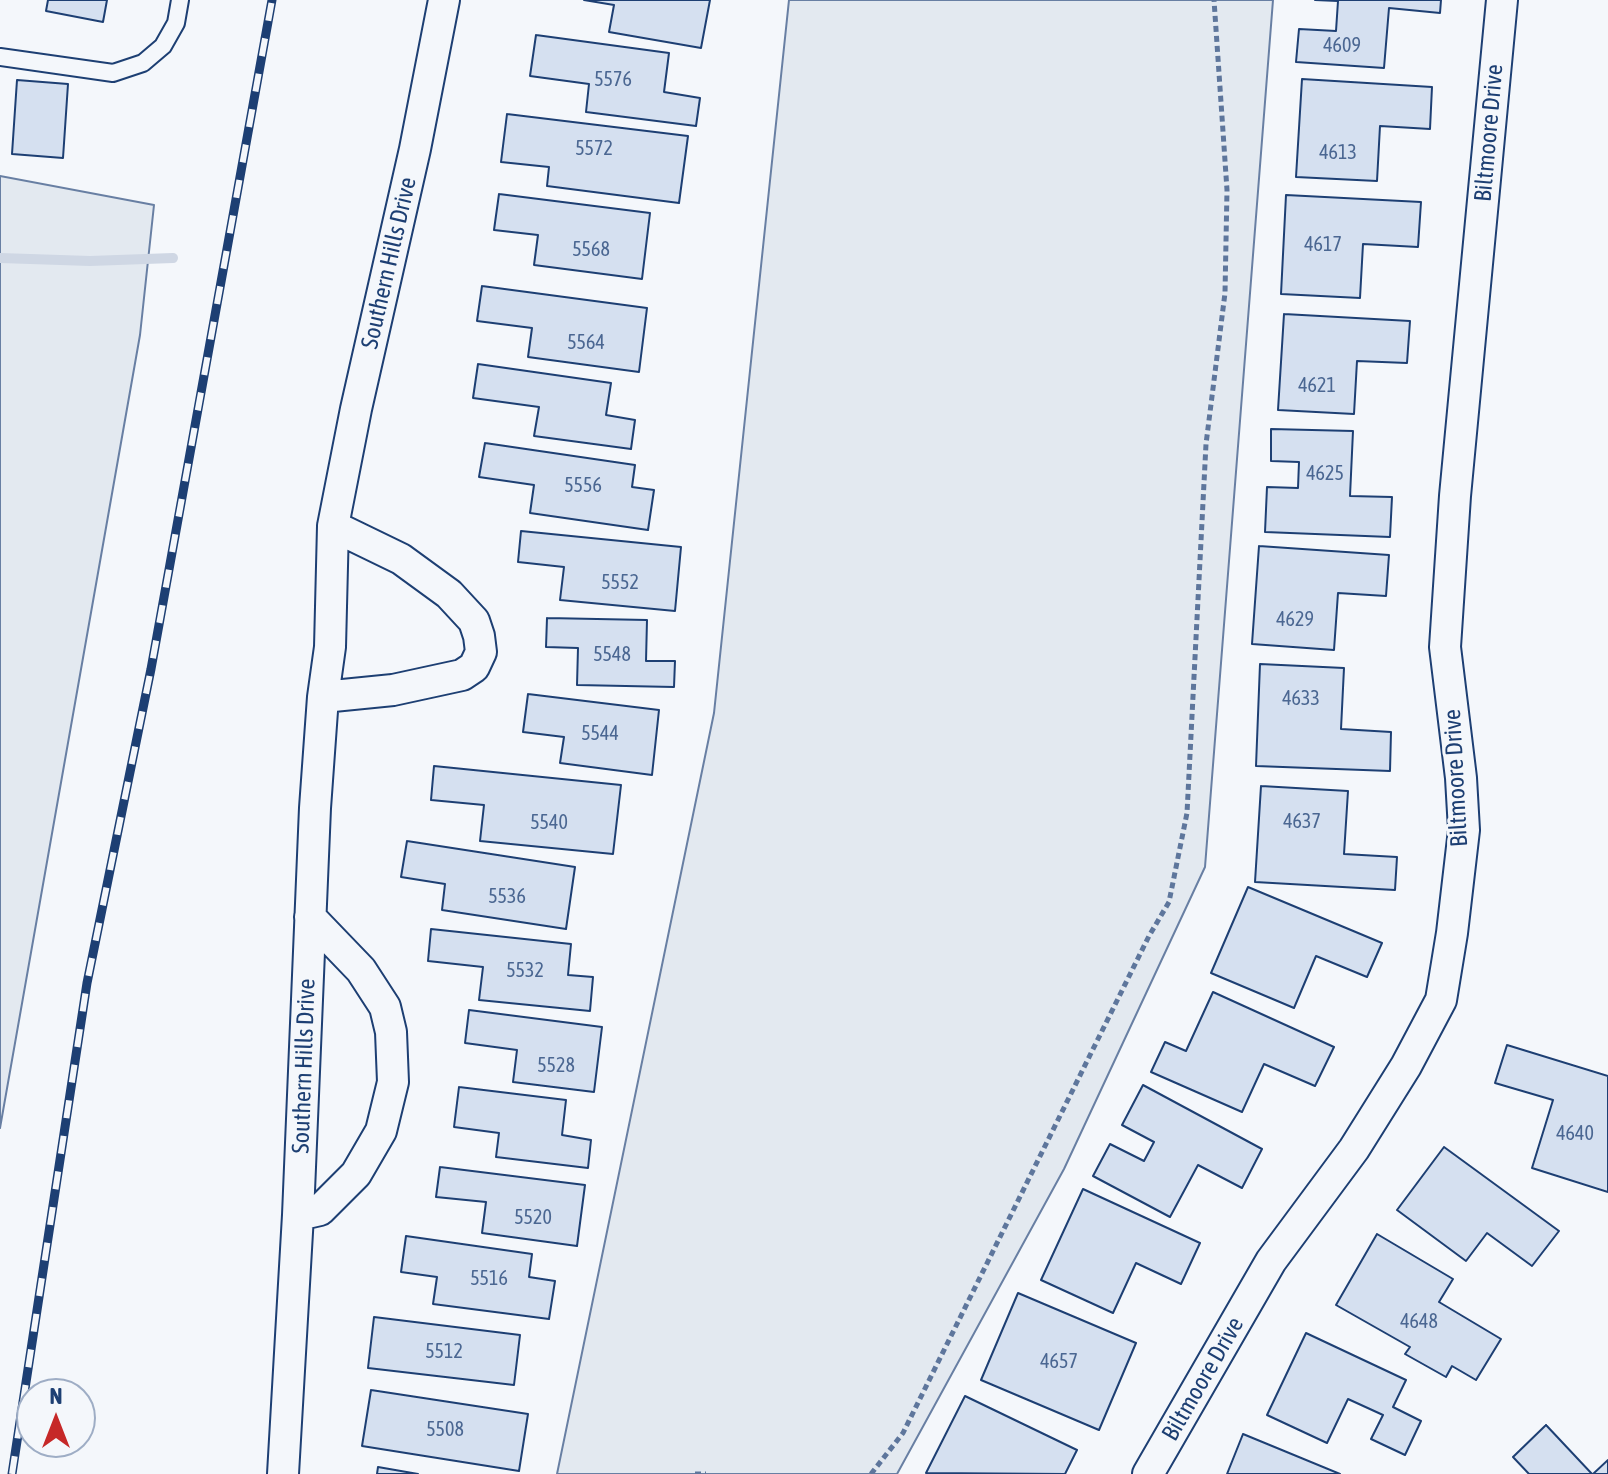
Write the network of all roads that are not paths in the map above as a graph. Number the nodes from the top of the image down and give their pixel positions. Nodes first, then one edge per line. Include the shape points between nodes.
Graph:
1 (180, 0) edge
2 (444, 0) edge
3 (1502, 0) edge
4 (0, 57) edge
5 (333, 526) junction
6 (323, 697) junction
7 (310, 917) junction
8 (298, 1215) junction
9 (283, 1474) edge
10 (1148, 1474) edge

1 - 4 lane via 176,23 163,46 143,63 113,73
2 - 5 street, Southern Hills Drive
3 - 10 street, Biltmoore Drive via 1445,647 1464,830 1441,1000 1354,1149 1271,1261
5 - 6 street, Southern Hills Drive via 330,647
5 - 6 street via 401,559 449,594 474,621 481,652 474,667 462,675 393,690
6 - 7 street, Southern Hills Drive
7 - 8 street, Southern Hills Drive
7 - 8 street, Southern Hills Drive via 361,970 385,1007 393,1082 381,1131 356,1174 320,1210
8 - 9 street, Southern Hills Drive

